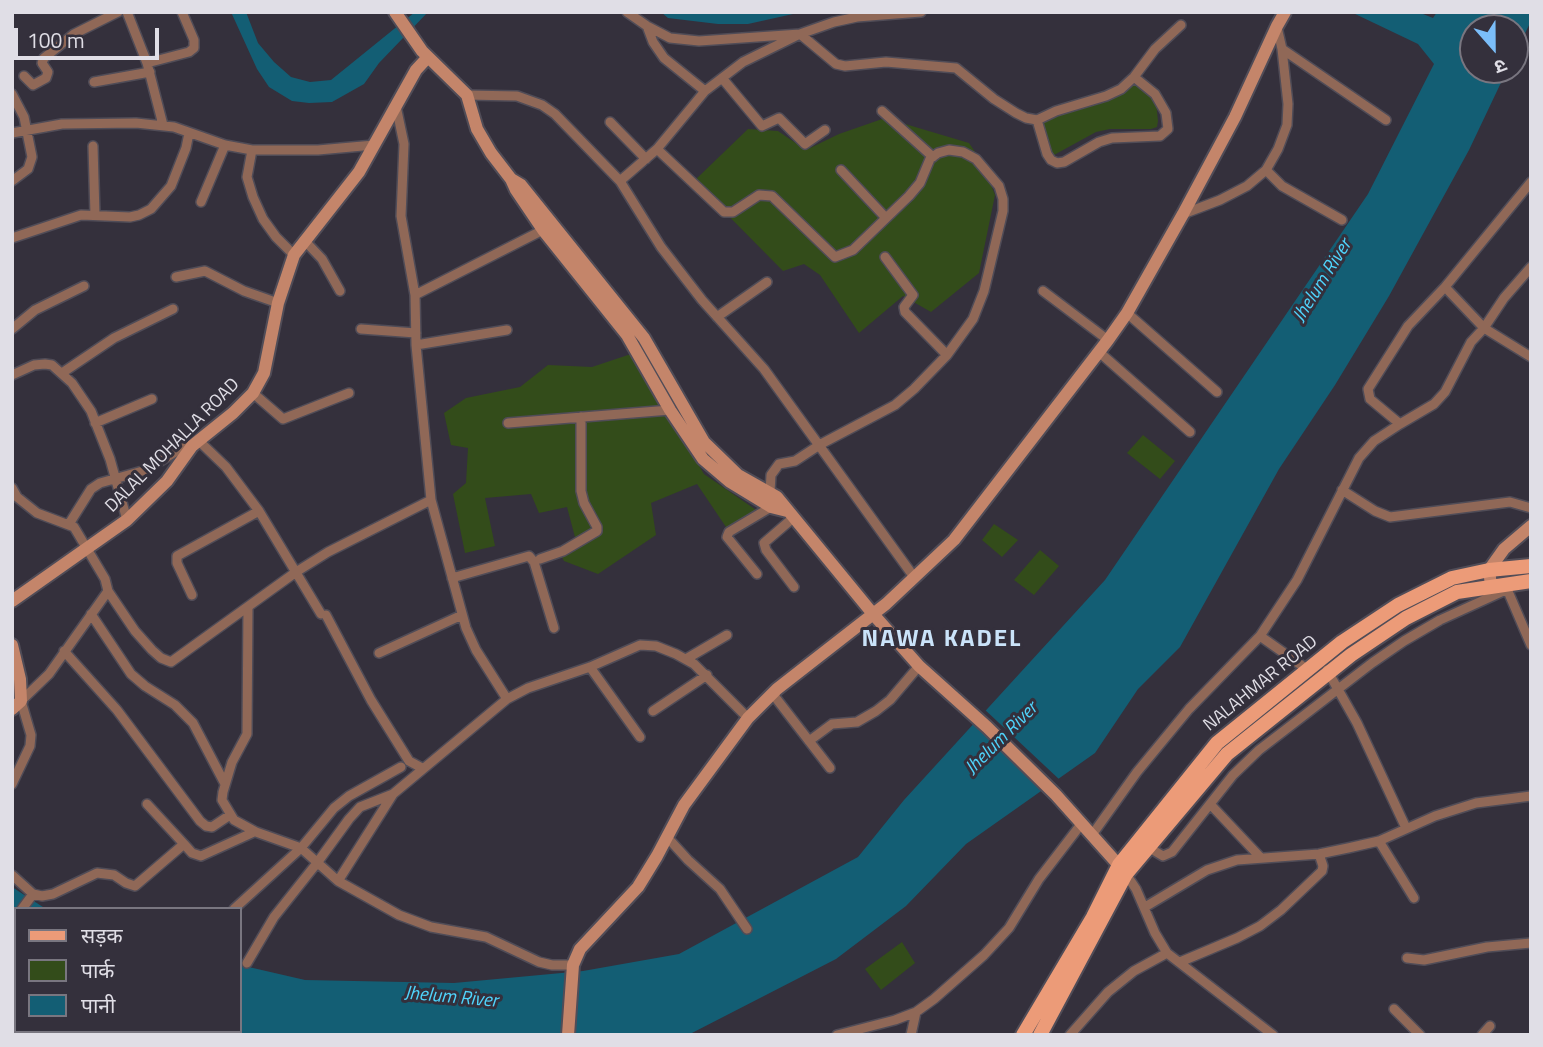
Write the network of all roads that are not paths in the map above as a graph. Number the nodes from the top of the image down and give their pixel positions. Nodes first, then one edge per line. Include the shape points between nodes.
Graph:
1 (118, 12) edge
2 (127, 12) edge
3 (181, 12) edge
4 (627, 12) edge
5 (921, 12) edge
6 (1285, 12) edge
7 (396, 15) edge
8 (1181, 25) dead end
9 (647, 26) junction
10 (1277, 26) junction
11 (800, 34) junction
12 (1282, 49) junction
13 (425, 54) junction
14 (149, 68) junction
15 (24, 76) dead end
16 (1134, 77) junction
17 (722, 78) junction
18 (94, 82) dead end
19 (705, 91) junction
20 (12, 94) edge
21 (467, 95) junction
22 (395, 104) junction
23 (882, 111) dead end
24 (1037, 120) junction
25 (1386, 120) dead end
26 (610, 122) dead end
27 (163, 125) junction
28 (825, 130) dead end
29 (27, 132) junction
30 (12, 133) edge
31 (189, 133) junction
32 (225, 145) junction
33 (374, 145) junction
34 (93, 146) dead end
35 (252, 149) junction
36 (657, 149) junction
37 (933, 157) junction
38 (646, 159) junction
39 (841, 170) dead end
40 (1266, 170) junction
41 (511, 179) junction
42 (12, 181) edge
43 (621, 181) junction
44 (1531, 182) edge
45 (201, 202) dead end
46 (1184, 214) junction
47 (95, 215) junction
48 (886, 219) junction
49 (1342, 220) dead end
50 (543, 230) junction
51 (12, 238) edge
52 (304, 240) junction
53 (294, 256) junction
54 (885, 257) dead end
55 (1531, 267) edge
56 (176, 277) dead end
57 (767, 282) dead end
58 (84, 285) dead end
59 (1445, 287) junction
60 (340, 291) dead end
61 (1043, 291) dead end
62 (415, 295) junction
63 (278, 303) junction
64 (173, 309) dead end
65 (1127, 313) junction
66 (718, 317) junction
67 (1484, 328) junction
68 (12, 329) edge
69 (361, 329) dead end
70 (507, 330) dead end
71 (416, 333) junction
72 (1108, 340) junction
73 (416, 345) junction
74 (1099, 352) junction
75 (947, 355) junction
76 (1531, 357) edge
77 (62, 373) junction
78 (12, 375) edge
79 (1217, 392) dead end
80 (253, 393) junction
81 (349, 393) dead end
82 (152, 399) dead end
83 (670, 410) junction
84 (581, 417) junction
85 (95, 423) junction
86 (508, 423) dead end
87 (1400, 424) junction
88 (1190, 432) dead end
89 (196, 443) junction
90 (821, 444) junction
91 (116, 479) junction
92 (12, 488) edge
93 (1342, 490) junction
94 (770, 492) junction
95 (431, 500) junction
96 (771, 507) junction
97 (1531, 508) edge
98 (259, 511) junction
99 (790, 514) junction
100 (127, 520) junction
101 (69, 524) junction
102 (1531, 526) edge
103 (88, 549) junction
104 (540, 559) dead end
105 (1531, 566) edge
106 (296, 572) junction
107 (757, 574) dead end
108 (914, 577) junction
109 (452, 578) junction
110 (1490, 578) junction
111 (1526, 582) edge
112 (794, 587) dead end
113 (1507, 589) junction
114 (108, 592) junction
115 (191, 595) dead end
116 (12, 601) edge
117 (248, 607) junction
118 (91, 614) junction
119 (873, 614) junction
120 (462, 615) junction
121 (554, 628) dead end
122 (727, 635) dead end
123 (1259, 636) junction
124 (12, 645) edge
125 (1531, 645) edge
126 (64, 651) junction
127 (379, 653) dead end
128 (686, 659) junction
129 (1322, 659) junction
130 (919, 666) junction
131 (590, 667) junction
132 (1308, 670) junction
133 (1329, 673) junction
134 (707, 676) junction
135 (1338, 690) junction
136 (772, 694) junction
137 (507, 699) junction
138 (17, 705) edge
139 (653, 711) dead end
140 (748, 718) junction
141 (640, 737) dead end
142 (809, 741) junction
143 (401, 767) dead end
144 (422, 768) junction
145 (830, 768) dead end
146 (12, 784) edge
147 (225, 784) junction
148 (393, 794) junction
149 (1531, 796) edge
150 (1210, 803) junction
151 (148, 804) dead end
152 (230, 815) junction
153 (1082, 823) junction
154 (1406, 828) junction
155 (254, 831) junction
156 (1092, 835) junction
157 (667, 837) junction
158 (1378, 841) junction
159 (184, 844) junction
160 (1148, 847) junction
161 (301, 848) junction
162 (1319, 854) junction
163 (1261, 858) junction
164 (317, 863) junction
165 (1122, 869) junction
166 (12, 875) edge
167 (338, 881) junction
168 (31, 896) junction
169 (1414, 898) dead end
170 (23, 907) edge
171 (236, 907) edge
172 (1146, 907) junction
173 (747, 929) dead end
174 (1531, 943) edge
175 (1167, 953) junction
176 (1407, 958) dead end
177 (1180, 962) junction
178 (247, 963) dead end
179 (573, 965) junction
180 (1394, 1009) dead end
181 (916, 1012) junction
182 (1490, 1026) dead end
183 (568, 1035) edge
184 (837, 1035) edge
185 (911, 1035) edge
186 (1023, 1035) edge
187 (1040, 1035) edge
188 (1070, 1035) edge
189 (1273, 1035) edge
190 (1420, 1035) edge
191 (1482, 1035) edge

1 - 15 street via 74,34 44,58 46,78 33,85
2 - 14 street
3 - 14 street via 194,48
4 - 9 street
5 - 11 street via 857,17
6 - 10 street
7 - 13 street
8 - 16 street
9 - 11 street via 670,38 699,41
9 - 19 street via 664,58
10 - 12 street
10 - 46 street
11 - 17 street via 743,62
11 - 24 street via 836,64 845,66 886,62 956,68 994,99
12 - 25 street
12 - 40 street via 1287,125
13 - 21 street
13 - 22 street, DALAL MOHALLA ROAD
14 - 18 street
14 - 27 street
16 - 24 street via 1107,96
16 - 24 street via 1155,94 1166,113 1168,129 1160,136 1112,138 1056,163 1048,154
17 - 19 street
17 - 28 street via 762,125 779,118 805,144
19 - 36 street
20 - 29 street
21 - 41 street via 477,130
21 - 43 street via 517,96 542,105
22 - 33 street, DALAL MOHALLA ROAD
22 - 62 street via 404,144 401,216
23 - 37 street
26 - 38 street
27 - 29 street via 62,124
27 - 31 street
29 - 30 street
29 - 42 street via 31,165
31 - 32 street
31 - 47 street via 171,186 151,209 130,217
32 - 35 street
32 - 45 street
33 - 35 street
33 - 52 street, DALAL MOHALLA ROAD
34 - 47 street
35 - 53 street via 247,177 253,197 263,219
36 - 38 street
36 - 48 street via 724,212 733,212 759,195 772,196 835,257 853,250
37 - 48 street via 920,183
37 - 75 street via 949,150 976,159 999,186 1003,199 984,291 973,319
38 - 43 street
39 - 48 street
40 - 46 street via 1220,201
40 - 49 street via 1288,190
41 - 50 street
41 - 94 street via 521,185 644,338 704,442 738,475
43 - 66 street via 661,247
44 - 59 street
46 - 65 street
47 - 51 street via 81,215
50 - 62 street
50 - 83 street via 627,335
52 - 53 street, DALAL MOHALLA ROAD
52 - 60 street via 322,259
53 - 63 street, DALAL MOHALLA ROAD
54 - 75 street via 913,295 905,312
55 - 67 street
56 - 63 street via 205,271
57 - 66 street
58 - 68 street via 35,310
59 - 67 street
59 - 87 street via 1408,326 1368,389 1370,399
61 - 72 street
62 - 71 street
63 - 80 street, DALAL MOHALLA ROAD via 264,373
64 - 77 street via 114,338
65 - 72 street
65 - 79 street
66 - 90 street
67 - 76 street
67 - 87 street via 1471,342 1445,392
69 - 71 street
70 - 73 street
71 - 73 street
72 - 74 street
73 - 95 street
74 - 88 street
74 - 108 street via 954,540
75 - 90 street via 895,405
77 - 78 street via 52,365 40,364
77 - 85 street via 81,395
80 - 81 street via 284,419
80 - 89 street, DALAL MOHALLA ROAD
82 - 85 street
83 - 84 street
83 - 96 street via 703,459
84 - 86 street
84 - 104 street via 581,491 597,531
85 - 91 street
87 - 93 street via 1374,441 1359,458
89 - 91 street via 146,470
89 - 98 street via 226,467
89 - 100 street, DALAL MOHALLA ROAD via 167,481
90 - 94 street via 795,461 779,464 771,475
90 - 108 street
91 - 100 street
91 - 101 street via 91,489
92 - 101 street via 37,513
93 - 97 street via 1390,517 1510,502
93 - 123 street via 1297,580
94 - 99 street
95 - 106 street
95 - 109 street
96 - 99 street
96 - 107 street via 727,537
98 - 106 street
98 - 115 street via 177,556
99 - 112 street via 764,543
99 - 119 street
100 - 103 street, DALAL MOHALLA ROAD
101 - 103 street
102 - 110 street via 1504,549
103 - 114 street
103 - 116 street, DALAL MOHALLA ROAD
105 - 110 main road, NALAHMAR ROAD
106 - 117 street
106 - 144 street via 409,761
108 - 119 street
109 - 120 street
109 - 121 street via 529,556
110 - 111 main road, NALAHMAR ROAD
110 - 129 main road, NALAHMAR ROAD via 1452,578 1398,605
110 - 133 main road, NALAHMAR ROAD via 1406,618
111 - 113 street
113 - 125 street
113 - 135 street via 1404,641
114 - 117 street via 135,631 167,662
114 - 118 street
117 - 147 street via 247,734
118 - 126 street
118 - 147 street via 131,674 193,723
119 - 130 street
119 - 136 street
120 - 127 street
120 - 137 street via 476,650
122 - 128 street
123 - 132 street
123 - 156 street via 1189,709
124 - 138 street via 20,679
126 - 138 street via 49,674
126 - 152 street via 117,710 200,821 212,827
128 - 131 street via 656,646 639,645
128 - 134 street
129 - 132 main road, NALAHMAR ROAD
129 - 133 street
130 - 142 street via 876,711 857,722 832,724
130 - 153 street
131 - 137 street
131 - 141 street
132 - 165 main road, NALAHMAR ROAD via 1217,743
133 - 135 street
133 - 160 main road, NALAHMAR ROAD via 1227,754
134 - 139 street
134 - 140 street
135 - 150 street via 1259,750
135 - 154 street
136 - 140 street
136 - 142 street
137 - 144 street
138 - 146 street via 31,735
140 - 157 street via 684,805
142 - 145 street
143 - 161 street via 334,808
144 - 148 street
147 - 152 street via 222,800
148 - 164 street via 360,807
148 - 167 street
149 - 154 street via 1476,803
150 - 160 street via 1168,855 1158,855
150 - 163 street
151 - 159 street
152 - 155 street
153 - 156 street
153 - 181 street via 1009,928 984,956
154 - 158 street
155 - 159 street via 201,856
155 - 161 street
156 - 165 street
157 - 173 street via 720,889
157 - 179 street via 638,887 580,949
158 - 162 street
158 - 169 street
159 - 168 street via 135,886 114,875 97,873 53,894
160 - 165 main road, NALAHMAR ROAD
161 - 164 street
161 - 171 street
162 - 163 street
162 - 177 street via 1322,871 1282,910 1237,938
163 - 172 street via 1207,870
164 - 167 street
164 - 178 street via 274,917
165 - 172 street
165 - 186 main road, NALAHMAR ROAD
165 - 187 main road, NALAHMAR ROAD
166 - 168 street
167 - 179 street via 431,928 486,937 552,965
168 - 170 street
172 - 175 street
174 - 176 street via 1424,960
175 - 177 street
175 - 188 street via 1108,992
177 - 189 street
179 - 183 street
180 - 190 street
181 - 184 street
181 - 185 street
182 - 191 street

